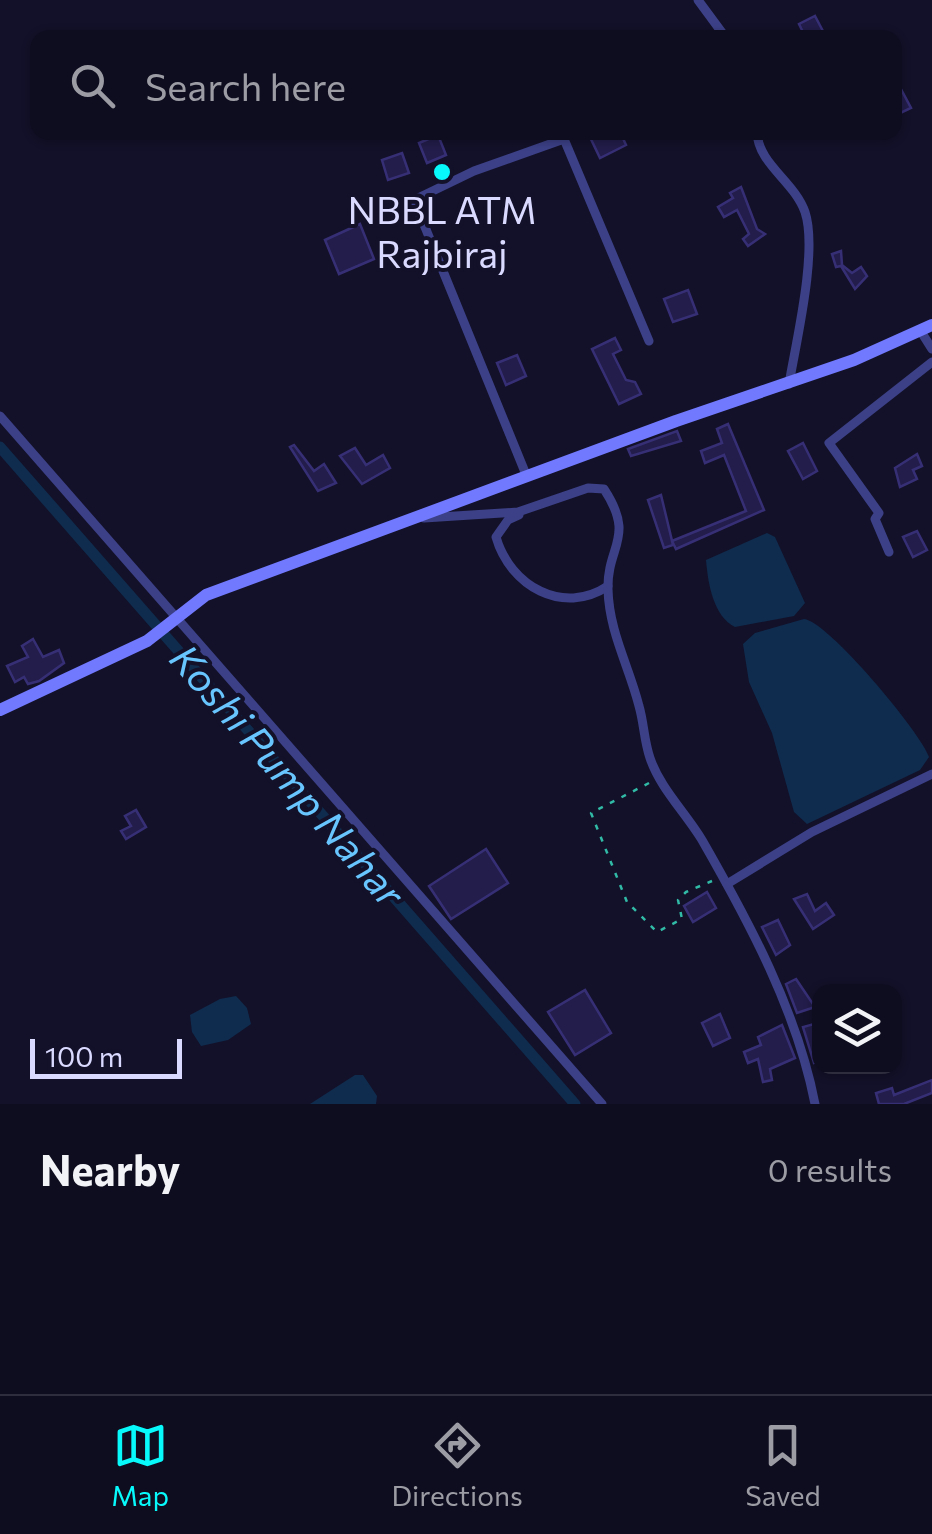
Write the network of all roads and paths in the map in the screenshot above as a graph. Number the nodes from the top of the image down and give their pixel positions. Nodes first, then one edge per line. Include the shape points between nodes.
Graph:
1 (698, 0) edge
2 (720, 30) edge
3 (561, 140) edge
4 (564, 140) edge
5 (757, 140) edge
6 (926, 327) edge
7 (649, 340) dead end
8 (932, 349) edge
9 (932, 362) edge
10 (789, 384) junction
11 (0, 416) edge
12 (527, 477) junction
13 (552, 499) junction
14 (421, 518) junction
15 (889, 552) dead end
16 (608, 586) junction
17 (175, 617) junction
18 (0, 710) edge
19 (932, 774) edge
20 (660, 778) junction
21 (725, 881) junction
22 (602, 1104) edge
23 (815, 1104) edge

1 - 2 street
3 - 12 street via 414,200
4 - 7 street
5 - 10 street via 806,213 807,282
6 - 8 street
6 - 10 street
9 - 15 street via 829,443 879,513 875,519
10 - 12 street
11 - 17 street
12 - 14 street
13 - 14 street via 518,512
13 - 16 street via 604,489 616,508 621,539
13 - 16 street via 508,520 496,537 502,556 559,600 588,599
14 - 17 street via 206,595
16 - 20 street via 616,642
17 - 18 street via 147,641
17 - 22 street
19 - 21 street
20 - 21 street
20 - 21 path via 592,812 627,902 657,932 682,919 678,900 686,892
21 - 23 street via 779,991

